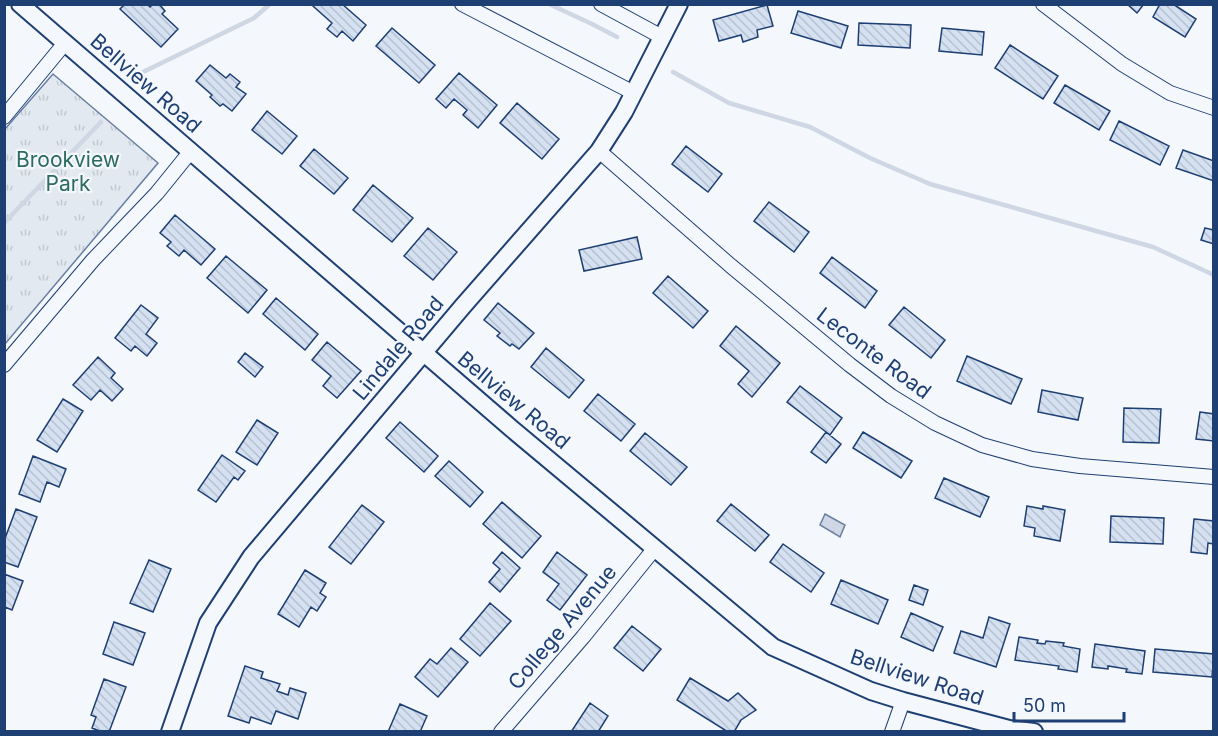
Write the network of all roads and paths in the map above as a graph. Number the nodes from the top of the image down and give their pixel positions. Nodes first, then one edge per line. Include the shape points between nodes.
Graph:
1 (20, 4) edge
2 (462, 4) edge
3 (601, 4) edge
4 (679, 4) edge
5 (1043, 4) edge
6 (663, 37) junction
7 (65, 43) junction
8 (634, 93) junction
9 (1214, 108) edge
10 (4, 117) edge
11 (191, 151) junction
12 (599, 151) junction
13 (424, 352) junction
14 (4, 365) edge
15 (1214, 477) edge
16 (655, 548) junction
17 (903, 701) junction
18 (170, 732) edge
19 (501, 732) edge
20 (892, 732) edge
21 (1034, 732) edge

1 - 7 street, Bellview Road
2 - 8 street
3 - 6 street
4 - 6 street, Lindale Road
5 - 9 street via 1122,64 1170,93
6 - 8 street, Lindale Road
7 - 10 street
7 - 11 street, Bellview Road
8 - 12 street, Lindale Road
11 - 13 street, Bellview Road
11 - 14 street
12 - 13 street, Lindale Road
12 - 15 street, Leconte Road via 850,365 935,423 982,445 1032,459
13 - 16 street, Bellview Road
13 - 18 street, Lindale Road via 250,557 208,623
16 - 17 street, Bellview Road via 773,646 871,691
16 - 19 street, College Avenue
17 - 20 street
17 - 21 street, Bellview Road

